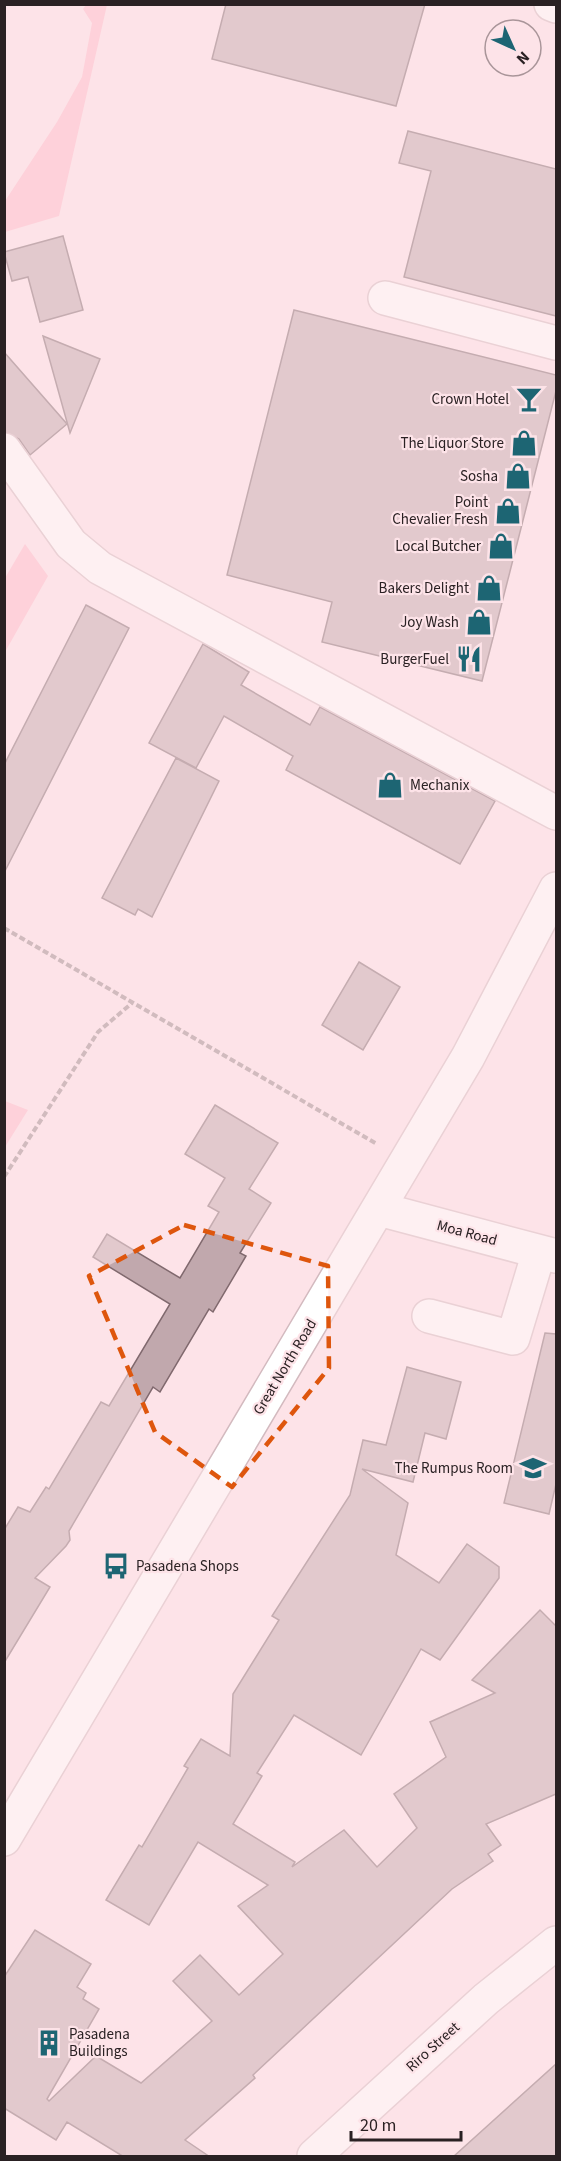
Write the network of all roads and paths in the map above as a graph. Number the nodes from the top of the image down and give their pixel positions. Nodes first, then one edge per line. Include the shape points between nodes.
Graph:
1 (551, 4) edge
2 (556, 6) edge
3 (385, 298) dead end
4 (556, 343) edge
5 (4, 450) edge
6 (556, 813) edge
7 (556, 889) edge
8 (4, 927) edge
9 (132, 1003) junction
10 (406, 1161) junction
11 (4, 1177) edge
12 (379, 1209) junction
13 (548, 1254) edge
14 (429, 1316) dead end
15 (4, 1839) edge
16 (556, 1943) edge
17 (314, 2157) edge

1 - 2 main road
3 - 4 main road
5 - 6 main road via 71,544 100,568
7 - 10 main road, Great North Road via 468,1057
8 - 9 path
9 - 10 path
9 - 11 path via 98,1032
10 - 12 main road, Great North Road
12 - 13 main road, Moa Road
12 - 15 main road, Great North Road
13 - 14 main road via 513,1338
16 - 17 main road, Riro Street via 486,1999

